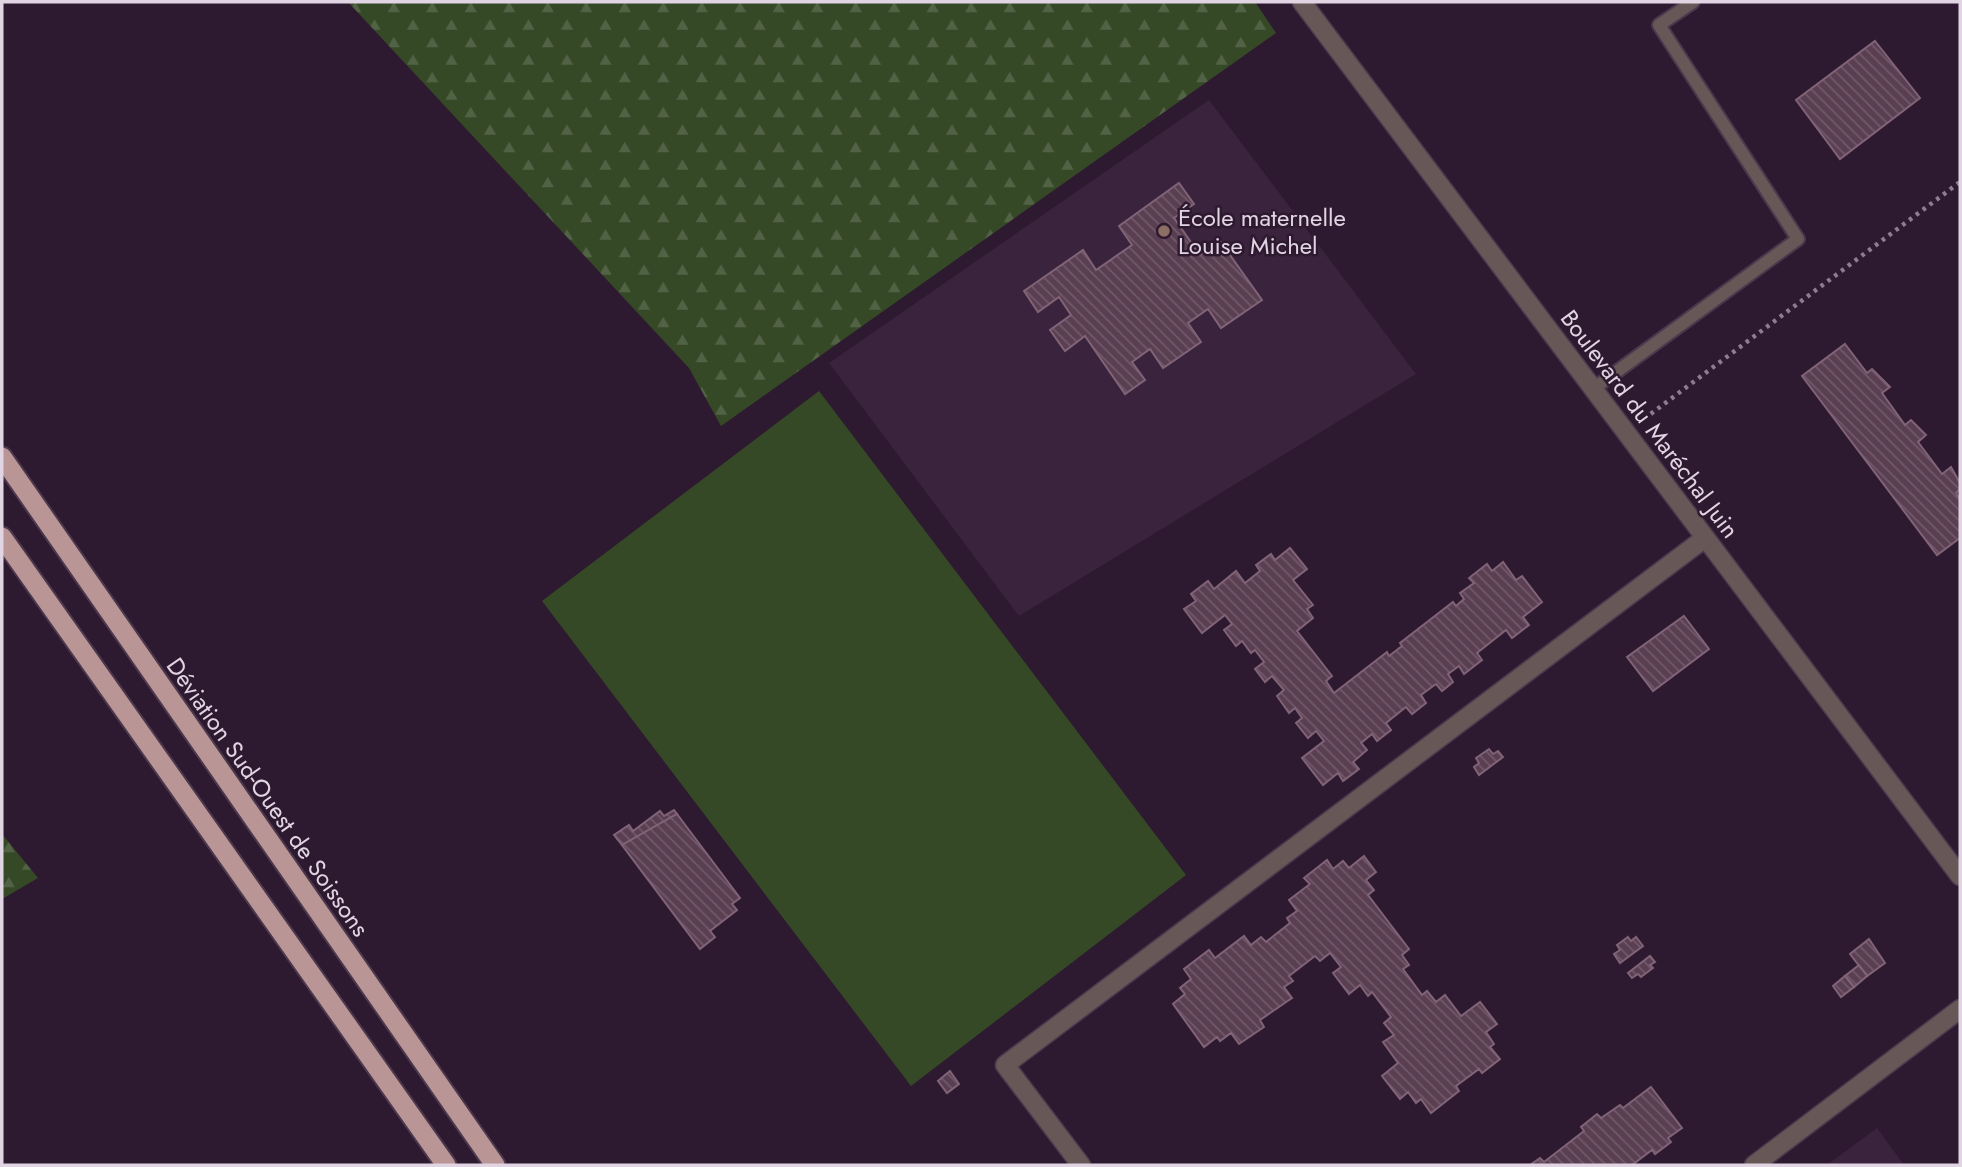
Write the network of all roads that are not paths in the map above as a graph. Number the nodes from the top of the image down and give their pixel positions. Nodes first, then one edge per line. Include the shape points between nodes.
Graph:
1 (1301, 2) edge
2 (1693, 2) edge
3 (1593, 389) junction
4 (2, 457) edge
5 (2, 537) edge
6 (1705, 538) junction
7 (1960, 876) edge
8 (1960, 1009) edge
9 (446, 1165) edge
10 (495, 1165) edge
11 (1082, 1165) edge
12 (1754, 1165) edge

1 - 3 street, Boulevard du Maréchal Juin
2 - 3 lane via 1659,25 1798,239
3 - 6 street, Boulevard du Maréchal Juin
4 - 10 highway, Déviation Sud-Ouest de Soissons
5 - 9 highway
6 - 7 street, Boulevard du Maréchal Juin
6 - 11 street via 1005,1065
8 - 12 street

